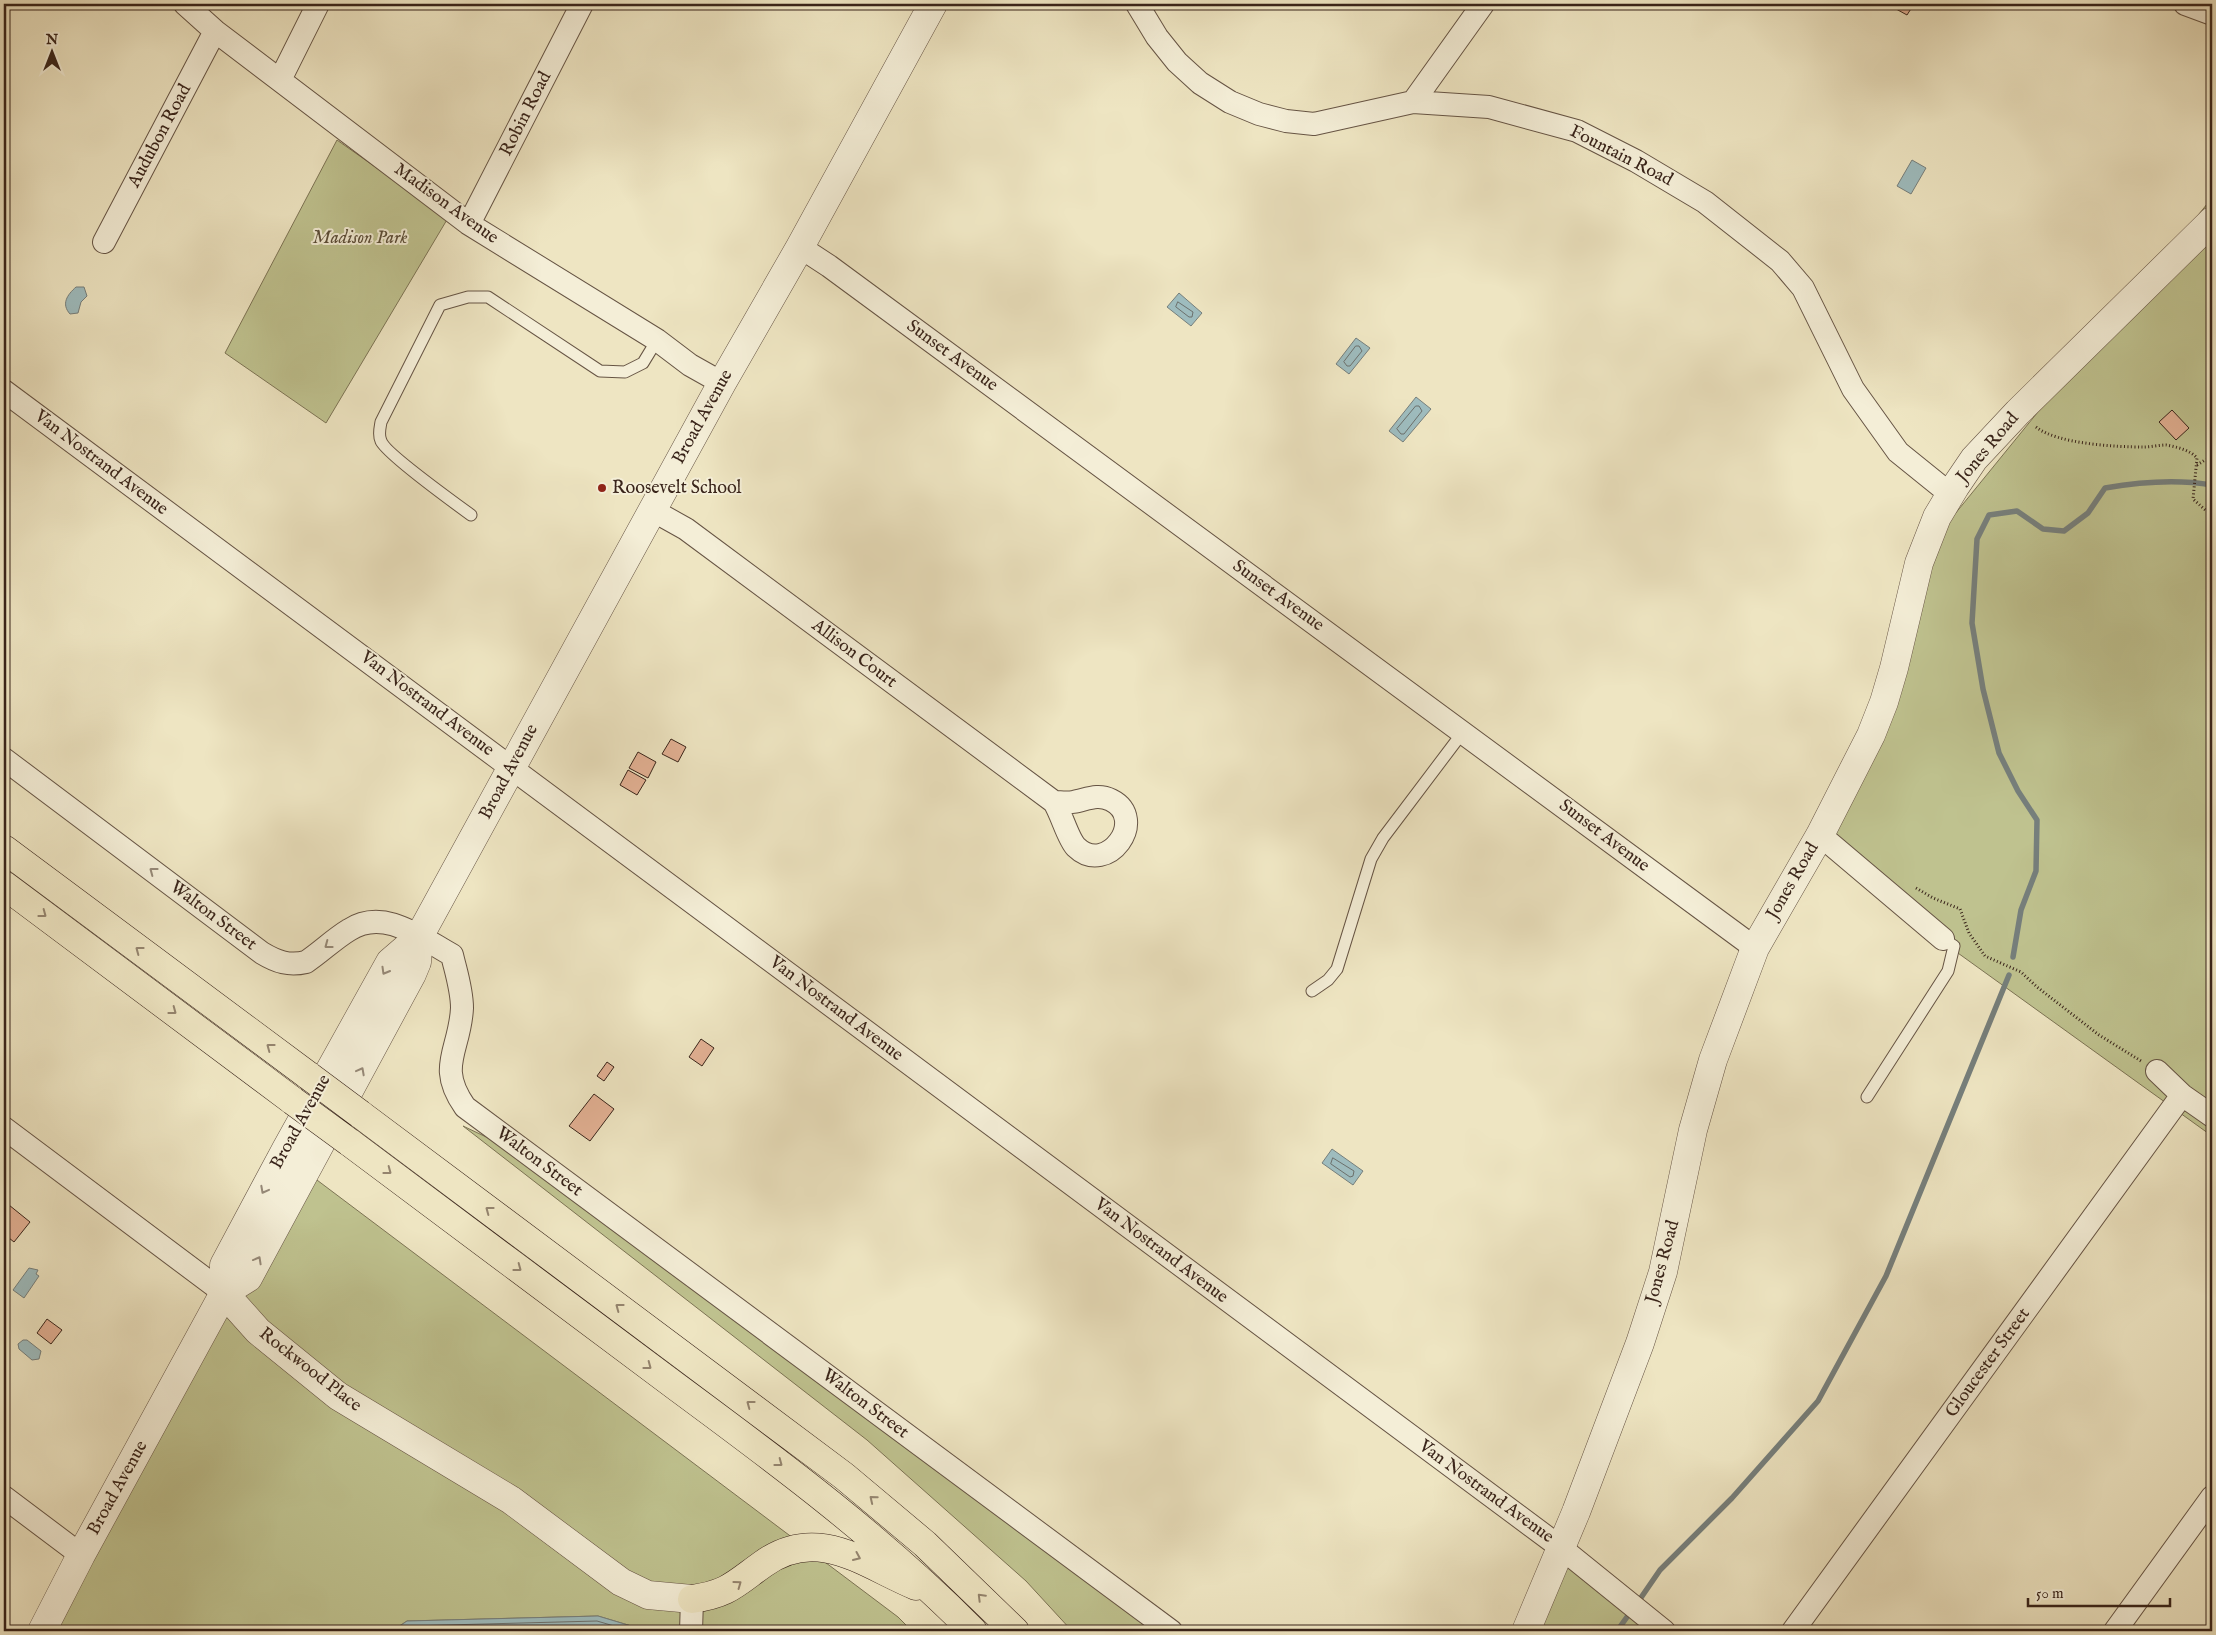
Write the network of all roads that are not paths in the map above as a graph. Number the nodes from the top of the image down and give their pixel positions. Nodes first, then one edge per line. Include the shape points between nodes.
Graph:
1 (185, 4) edge
2 (318, 4) edge
3 (582, 4) edge
4 (933, 4) edge
5 (1137, 4) edge
6 (1482, 4) edge
7 (2185, 4) edge
8 (2212, 14) edge
9 (215, 31) junction
10 (280, 80) junction
11 (1413, 102) junction
12 (2212, 221) edge
13 (469, 224) junction
14 (104, 242) dead end
15 (800, 247) junction
16 (657, 340) junction
17 (722, 383) junction
18 (4, 391) edge
19 (1950, 494) junction
20 (652, 510) junction
21 (471, 515) dead end
22 (1463, 732) junction
23 (4, 759) edge
24 (512, 767) junction
25 (1054, 802) dead end
26 (1820, 835) junction
27 (4, 849) edge
28 (4, 885) edge
29 (419, 937) junction
30 (1943, 940) joint
31 (1755, 948) junction
32 (1312, 991) dead end
33 (2157, 1071) road end
34 (2182, 1095) junction
35 (1867, 1097) dead end
36 (2212, 1116) edge
37 (4, 1128) edge
38 (224, 1293) junction
39 (4, 1496) edge
40 (2212, 1497) edge
41 (1560, 1547) junction
42 (81, 1555) junction
43 (938, 1596) junction
44 (691, 1617) edge
45 (42, 1631) edge
46 (973, 1631) edge
47 (1015, 1631) edge
48 (1171, 1631) edge
49 (1526, 1631) edge
50 (1664, 1631) edge
51 (1793, 1631) edge
52 (2115, 1631) edge

1 - 9 street, Madison Avenue
2 - 10 street
3 - 13 street, Robin Road
4 - 15 street, Broad Avenue
5 - 11 street, Fountain Road via 1157,37 1200,83 1230,102 1259,114 1314,124
6 - 11 street
7 - 8 street
9 - 10 street, Madison Avenue
9 - 14 street, Audubon Road
10 - 13 street, Madison Avenue
11 - 19 street, Fountain Road via 1489,107 1577,130 1705,202 1780,261 1803,288 1853,389 1898,452
12 - 19 street, Jones Road via 2018,412 1974,459
13 - 16 street, Madison Avenue
15 - 17 street, Broad Avenue
15 - 22 street, Sunset Avenue
16 - 17 street, Madison Avenue via 690,365
16 - 21 lane via 643,363 625,372 600,371 488,297 468,297 440,305 381,422 379,434 381,443 399,459
17 - 20 street, Broad Avenue
18 - 24 street, Van Nostrand Avenue
19 - 26 street, Jones Road via 1919,563 1884,702 1871,735
20 - 24 street, Broad Avenue
20 - 25 street, Allison Court via 686,529
22 - 31 street, Sunset Avenue
22 - 32 lane via 1383,838 1371,859 1337,969
29 -> 23 street, Walton Street via 384,921 369,922 349,930 306,962 279,962 262,953
24 - 29 street, Broad Avenue
24 - 41 street, Van Nostrand Avenue
26 - 30 street
26 - 31 street, Jones Road
47 -> 27 highway, bridge via 925,1544 858,1487
28 -> 43 highway, bridge via 799,1478 881,1544
29 - 38 street, Broad Avenue via 390,962 291,1141 224,1265
29 - 48 street, Walton Street via 452,955 462,1007 450,1074 455,1091 466,1107
30 - 35 lane via 1954,946 1948,971
31 - 41 street, Jones Road via 1713,1060 1663,1272 1640,1344
33 - 34 street
34 - 36 street
34 - 51 street, Gloucester Street
37 - 38 street, Rockwood Place
38 - 42 street, Broad Avenue
38 - 44 street, Rockwood Place via 258,1331 338,1396 511,1500 622,1582
39 - 42 street
40 - 52 street
41 - 49 street, Jones Road
41 - 50 street, Van Nostrand Avenue
42 - 45 street, Broad Avenue
44 -> 43 highway via 710,1596 730,1589 762,1564 784,1552 810,1548 840,1550 885,1574
43 - 46 highway

